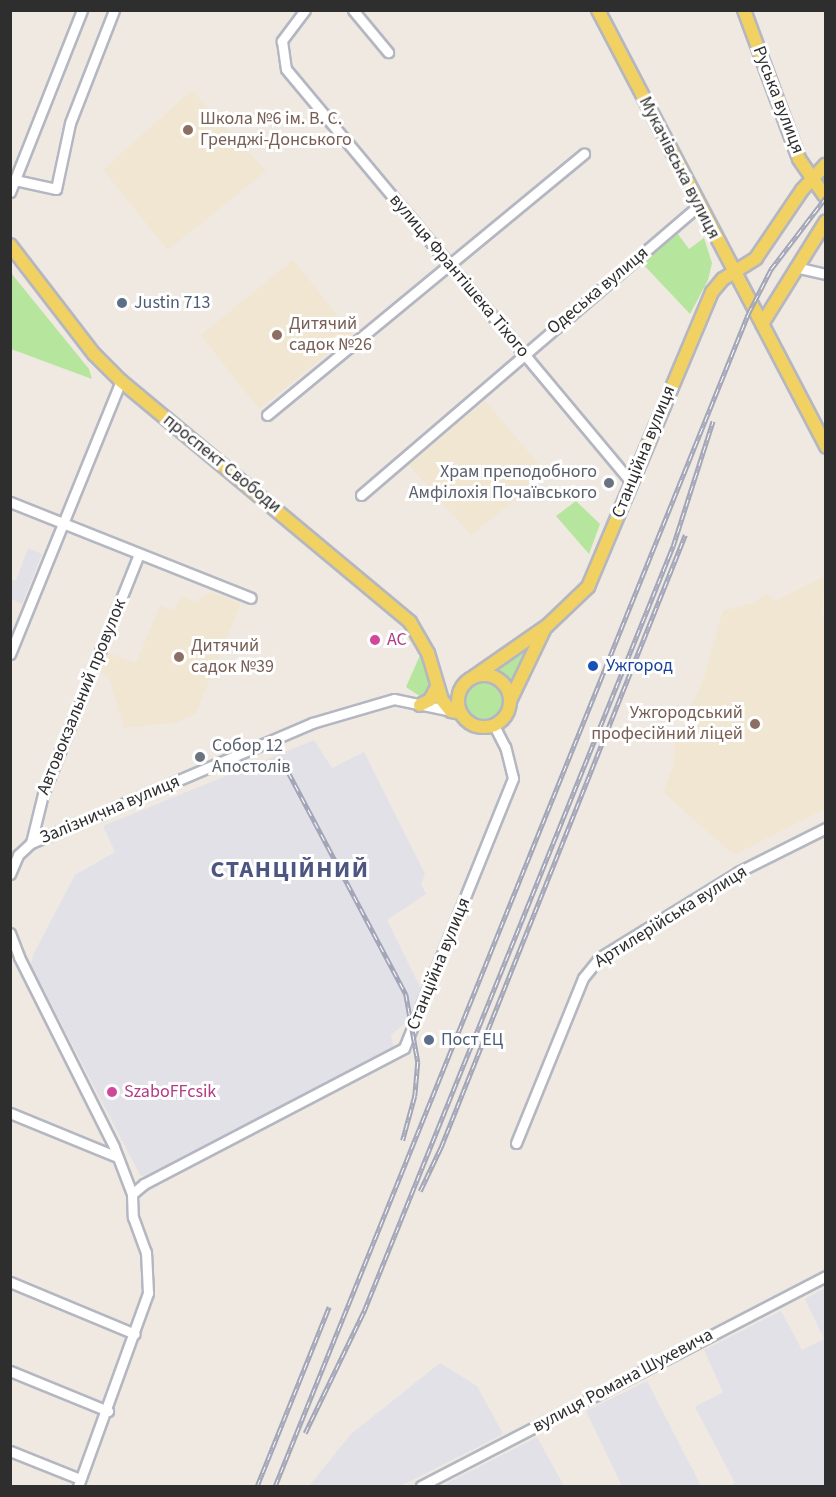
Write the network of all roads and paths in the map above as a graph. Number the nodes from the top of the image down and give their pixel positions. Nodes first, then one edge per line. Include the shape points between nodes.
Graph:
1 (82, 10) edge
2 (114, 10) edge
3 (305, 10) edge
4 (353, 10) edge
5 (598, 10) edge
6 (744, 10) edge
7 (388, 52) dead end
8 (584, 154) dead end
9 (825, 164) edge
10 (15, 180) junction
11 (820, 186) edge
12 (10, 192) edge
13 (699, 205) junction
14 (825, 221) edge
15 (10, 245) edge
16 (15, 257) edge
17 (451, 266) junction
18 (795, 267) junction
19 (734, 273) junction
20 (825, 274) edge
21 (762, 324) junction
22 (524, 354) junction
23 (121, 381) junction
24 (267, 415) dead end
25 (825, 447) edge
26 (631, 482) junction
27 (361, 495) dead end
28 (10, 502) edge
29 (63, 523) junction
30 (139, 554) junction
31 (251, 598) dead end
32 (547, 626) junction
33 (10, 654) edge
34 (475, 676) junction
35 (436, 682) junction
36 (461, 687) junction
37 (510, 701) junction
38 (420, 705) junction
39 (456, 712) junction
40 (494, 725) junction
41 (825, 828) edge
42 (31, 843) junction
43 (10, 874) edge
44 (10, 933) edge
45 (10, 1113) edge
46 (516, 1143) dead end
47 (115, 1156) junction
48 (132, 1194) junction
49 (825, 1276) edge
50 (10, 1282) edge
51 (135, 1334) junction
52 (10, 1371) edge
53 (108, 1411) junction
54 (10, 1451) edge
55 (79, 1483) edge
56 (421, 1486) edge

1 - 10 street
2 - 10 street via 70,123 56,189
3 - 17 street, вулиця Франтішека Тіхого via 282,41 286,69
4 - 7 street
5 - 13 main road, Мукачівська вулиця
6 - 11 main road, Руська вулиця via 799,159
8 - 17 street
9 - 11 main road, Станційна вулиця
10 - 12 street
11 - 19 main road, Станційна вулиця via 756,258
13 - 19 main road, Мукачівська вулиця
13 - 22 street, Одеська вулиця
14 - 18 main road
15 - 16 main road, проспект Свободи
16 - 23 main road, проспект Свободи
17 - 22 street, вулиця Франтішека Тіхого
17 - 24 street
18 - 20 street
18 - 21 main road
19 - 21 main road, Мукачівська вулиця
19 - 26 main road, Станційна вулиця via 719,283 707,300
21 - 25 main road, Мукачівська вулиця
22 - 26 street, вулиця Франтішека Тіхого
22 - 27 street, Одеська вулиця
23 - 29 street
23 - 35 main road, проспект Свободи via 401,613 423,642
26 - 32 main road, Станційна вулиця via 588,587
28 - 29 street
29 - 30 street
29 - 33 street
30 - 31 street
30 - 42 street, Автовокзальний провулок via 43,794
32 - 34 main road, Станційна вулиця
32 - 37 main road, Станційна вулиця
34 - 36 main road
34 - 37 main road via 496,677 506,687
35 - 36 main road via 445,690
35 - 38 main road via 430,700
35 - 39 main road, проспект Свободи
36 - 39 main road
37 - 40 main road via 504,718
38 - 39 street, Залізнична вулиця
38 - 42 street, Залізнична вулиця via 394,699 312,723
39 - 40 main road via 476,726
40 - 48 street, Станційна вулиця via 513,778 404,1048 144,1184
41 - 46 street, Артилерійська вулиця via 738,872 599,958 583,978
42 - 43 street via 18,855
44 - 47 street
45 - 47 street
47 - 48 street
48 - 51 street via 133,1217 146,1252 148,1273 148,1293
49 - 56 street, вулиця Романа Шухевича
50 - 51 street
51 - 53 street
52 - 53 street
53 - 55 street
54 - 55 street

